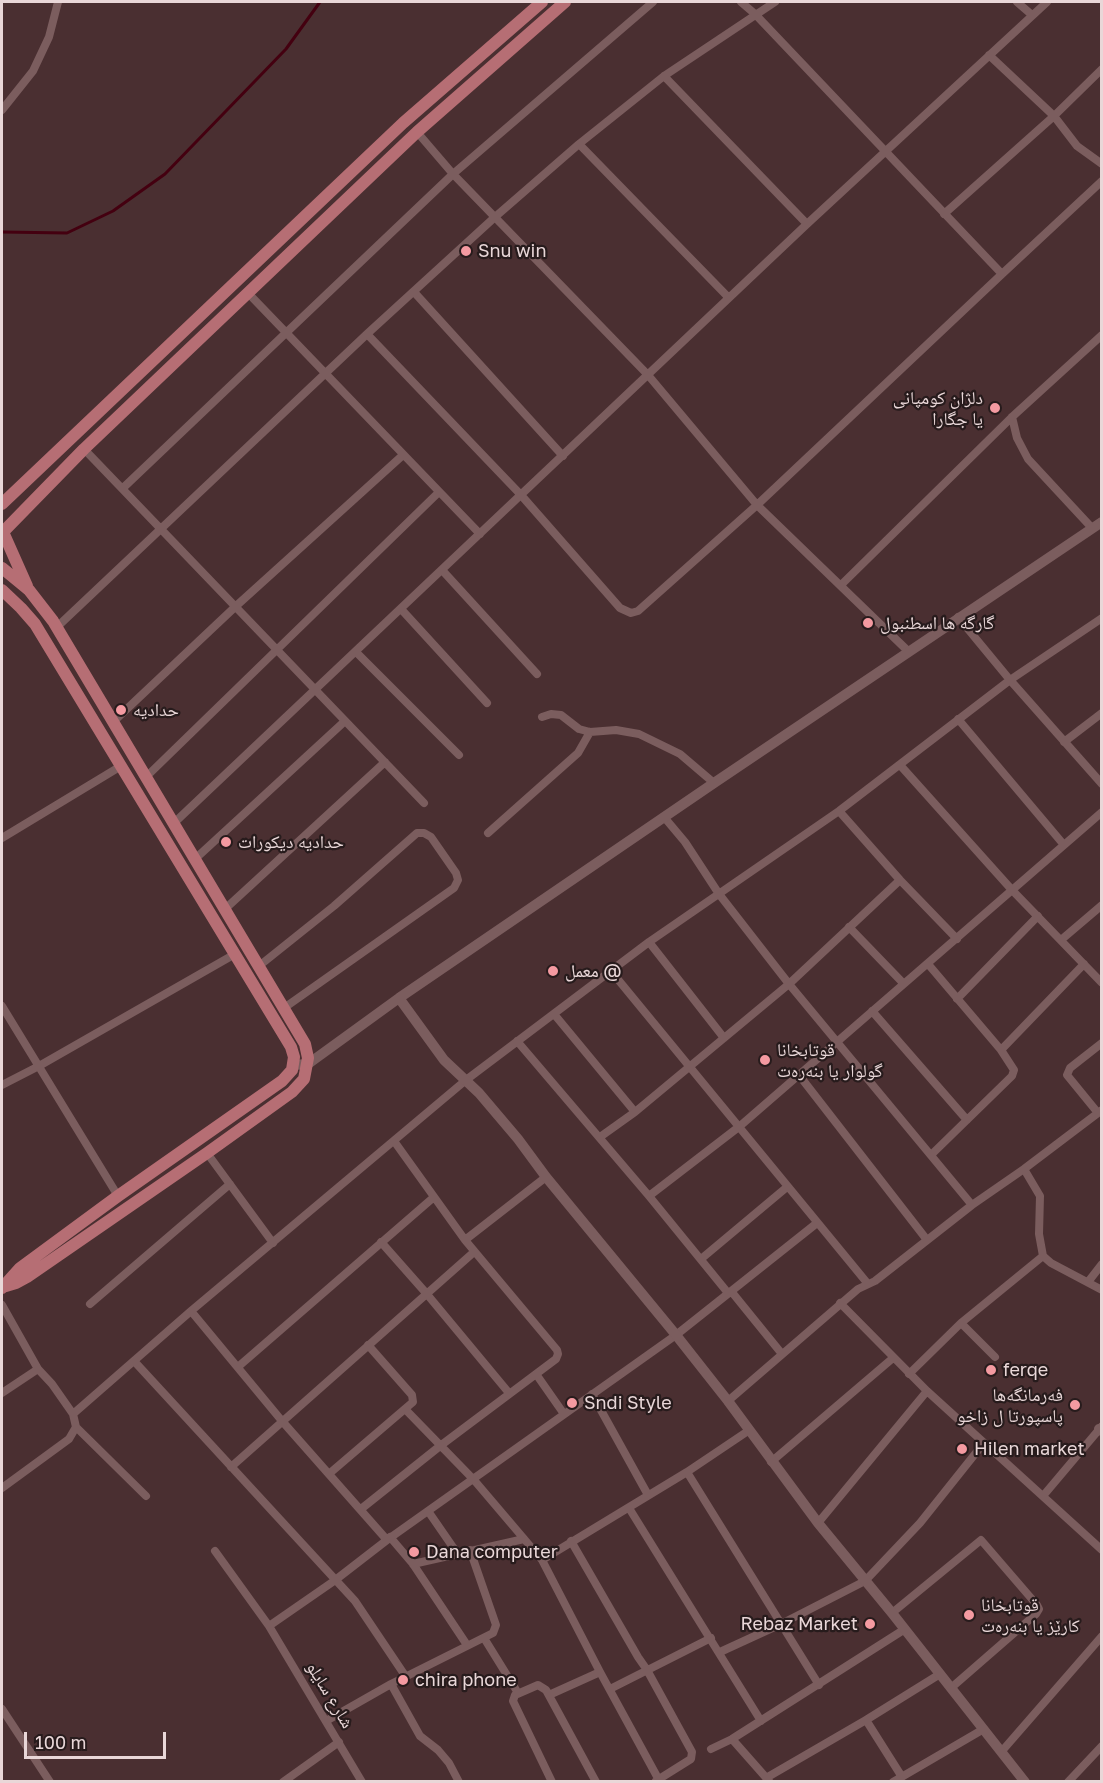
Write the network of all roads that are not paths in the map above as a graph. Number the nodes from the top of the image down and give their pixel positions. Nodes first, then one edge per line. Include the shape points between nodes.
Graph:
1 (58, 2) edge
2 (542, 2) edge
3 (565, 2) edge
4 (653, 2) edge
5 (741, 2) edge
6 (775, 2) edge
7 (1017, 2) edge
8 (1047, 2) edge
9 (755, 14) junction
10 (1032, 15) junction
11 (989, 55) junction
12 (1101, 69) edge
13 (664, 76) junction
14 (2, 110) edge
15 (1054, 116) junction
16 (417, 132) junction
17 (579, 144) junction
18 (886, 153) junction
19 (1101, 164) edge
20 (453, 174) junction
21 (1101, 181) edge
22 (944, 214) junction
23 (495, 217) junction
24 (807, 225) junction
25 (1002, 274) junction
26 (414, 292) junction
27 (248, 293) junction
28 (729, 298) junction
29 (286, 332) junction
30 (367, 334) junction
31 (1101, 335) edge
32 (326, 374) junction
33 (648, 375) junction
34 (1012, 417) junction
35 (84, 449) junction
36 (403, 455) junction
37 (563, 456) junction
38 (123, 488) junction
39 (439, 492) junction
40 (521, 495) junction
41 (2, 504) edge
42 (757, 505) junction
43 (1101, 522) edge
44 (1092, 528) junction
45 (162, 530) junction
46 (2, 533) edge
47 (480, 534) junction
48 (2, 568) edge
49 (442, 570) junction
50 (842, 585) junction
51 (29, 590) junction
52 (2, 591) edge
53 (14, 601) junction
54 (235, 607) junction
55 (401, 609) junction
56 (958, 617) junction
57 (1101, 618) edge
58 (57, 627) junction
59 (276, 650) junction
60 (908, 651) junction
61 (356, 652) junction
62 (537, 674) dead end
63 (1010, 680) junction
64 (315, 690) junction
65 (487, 703) dead end
66 (1101, 713) edge
67 (542, 717) dead end
68 (958, 719) junction
69 (345, 721) junction
70 (113, 722) junction
71 (590, 732) junction
72 (1064, 742) junction
73 (459, 755) dead end
74 (385, 762) junction
75 (900, 765) junction
76 (121, 766) junction
77 (146, 777) junction
78 (714, 783) junction
79 (1101, 784) edge
80 (424, 803) dead end
81 (839, 811) junction
82 (1101, 812) edge
83 (664, 817) junction
84 (174, 823) junction
85 (488, 833) dead end
86 (2, 838) edge
87 (1064, 845) junction
88 (195, 859) junction
89 (900, 880) junction
90 (1012, 890) junction
91 (719, 894) junction
92 (1101, 905) edge
93 (225, 909) junction
94 (1038, 916) junction
95 (849, 927) junction
96 (957, 939) junction
97 (1061, 940) junction
98 (649, 942) junction
99 (235, 954) junction
100 (928, 964) junction
101 (1084, 964) junction
102 (259, 966) junction
103 (610, 971) junction
104 (903, 983) junction
105 (1101, 983) edge
106 (789, 984) junction
107 (399, 999) junction
108 (957, 999) junction
109 (2, 1006) edge
110 (284, 1008) junction
111 (872, 1011) junction
112 (554, 1014) junction
113 (724, 1038) junction
114 (517, 1041) junction
115 (838, 1042) junction
116 (1101, 1043) edge
117 (1001, 1050) junction
118 (308, 1064) junction
119 (293, 1065) junction
120 (39, 1066) junction
121 (690, 1066) junction
122 (799, 1075) junction
123 (466, 1080) junction
124 (2, 1084) edge
125 (1100, 1111) edge
126 (635, 1112) junction
127 (968, 1120) junction
128 (740, 1126) junction
129 (600, 1137) junction
130 (394, 1141) junction
131 (207, 1153) junction
132 (931, 1155) junction
133 (1024, 1169) junction
134 (546, 1177) junction
135 (230, 1184) junction
136 (787, 1187) junction
137 (118, 1196) junction
138 (650, 1196) junction
139 (434, 1197) junction
140 (972, 1205) junction
141 (817, 1223) junction
142 (465, 1240) junction
143 (927, 1240) junction
144 (381, 1242) junction
145 (273, 1243) junction
146 (474, 1251) junction
147 (1043, 1256) junction
148 (701, 1259) junction
149 (1101, 1264) edge
150 (1088, 1282) junction
151 (868, 1284) junction
152 (4, 1287) edge
153 (1101, 1290) edge
154 (730, 1292) junction
155 (426, 1293) junction
156 (840, 1303) junction
157 (90, 1304) dead end
158 (2, 1305) edge
159 (191, 1311) junction
160 (961, 1323) junction
161 (676, 1335) junction
162 (368, 1345) junction
163 (782, 1354) junction
164 (995, 1357) dead end
165 (893, 1358) junction
166 (134, 1361) junction
167 (239, 1366) junction
168 (38, 1369) junction
169 (536, 1374) junction
170 (909, 1374) junction
171 (927, 1391) junction
172 (2, 1393) edge
173 (509, 1393) junction
174 (592, 1394) junction
175 (728, 1401) junction
176 (405, 1409) junction
177 (73, 1414) junction
178 (564, 1414) junction
179 (282, 1421) junction
180 (76, 1427) junction
181 (1101, 1429) edge
182 (748, 1431) junction
183 (983, 1444) junction
184 (440, 1446) junction
185 (771, 1462) junction
186 (231, 1467) junction
187 (687, 1472) junction
188 (330, 1473) junction
189 (474, 1480) junction
190 (2, 1488) edge
191 (648, 1495) junction
192 (146, 1496) dead end
193 (1043, 1496) junction
194 (629, 1508) junction
195 (361, 1509) junction
196 (428, 1511) junction
197 (818, 1523) junction
198 (389, 1539) junction
199 (524, 1539) junction
200 (571, 1541) junction
201 (470, 1550) junction
202 (1101, 1550) edge
203 (215, 1551) dead end
204 (457, 1553) junction
205 (542, 1560) junction
206 (413, 1564) junction
207 (334, 1581) junction
208 (865, 1581) junction
209 (892, 1613) junction
210 (781, 1624) junction
211 (269, 1626) junction
212 (905, 1629) junction
213 (1101, 1636) edge
214 (484, 1638) junction
215 (711, 1638) junction
216 (467, 1645) junction
217 (720, 1652) junction
218 (647, 1670) junction
219 (600, 1672) junction
220 (940, 1674) junction
221 (406, 1677) junction
222 (391, 1684) junction
223 (819, 1685) junction
224 (951, 1688) junction
225 (610, 1689) junction
226 (518, 1693) junction
227 (549, 1695) junction
228 (2, 1709) edge
229 (866, 1720) junction
230 (326, 1721) junction
231 (761, 1721) junction
232 (982, 1730) junction
233 (732, 1739) junction
234 (339, 1742) junction
235 (1101, 1746) edge
236 (711, 1749) dead end
237 (1002, 1751) junction
238 (898, 1779) edge
239 (768, 1780) edge
240 (658, 1781) edge
241 (50, 1782) edge
242 (283, 1782) edge
243 (362, 1782) edge
244 (459, 1782) edge
245 (552, 1782) edge
246 (596, 1782) edge
247 (1025, 1782) edge
248 (1068, 1782) edge

1 - 14 street via 49,37 33,72
2 - 41 main road via 403,123
3 - 16 main road
4 - 20 street
5 - 9 street
6 - 9 street
7 - 10 street
8 - 10 street
9 - 13 street
9 - 18 street
10 - 11 street
11 - 15 street
11 - 18 street
12 - 15 street
13 - 17 street
13 - 24 street
15 - 19 street via 1077,146
15 - 22 street
16 - 20 street
16 - 27 main road
17 - 23 street
17 - 28 street
18 - 22 street
18 - 24 street
20 - 23 street
20 - 29 street
21 - 25 street
22 - 25 street
23 - 26 street
23 - 33 street
24 - 28 street
25 - 42 street
26 - 30 street
26 - 37 street
27 - 29 street
27 - 35 main road
28 - 33 street
29 - 32 street
29 - 38 street
30 - 32 street
30 - 40 street
31 - 34 street
32 - 36 street
32 - 45 street
33 - 37 street
33 - 42 street
34 - 44 street via 1028,459
34 - 50 street
35 - 38 street
35 - 46 main road
36 - 39 street
36 - 54 street
37 - 40 street
38 - 45 street
39 - 47 street
39 - 59 street
40 - 42 street via 620,608 631,613 638,611
40 - 47 street
42 - 50 street
43 - 44 street
44 - 56 street
45 - 54 street
45 - 58 street
46 - 51 main road
47 - 49 street
48 - 51 main road
49 - 55 street
49 - 62 street
50 - 60 street
51 - 53 main road
51 - 58 main road
52 - 53 main road
53 - 76 main road via 35,624
54 - 59 street
54 - 70 street
55 - 61 street
55 - 65 street
56 - 60 street
56 - 63 street
57 - 63 street
58 - 70 main road
59 - 64 street
59 - 77 street
60 - 78 street
61 - 64 street
61 - 73 street
63 - 68 street
63 - 72 street
64 - 69 street
64 - 84 street
66 - 72 street
67 - 71 street via 561,715
68 - 75 street
68 - 87 street
69 - 74 street
69 - 88 street
70 - 77 main road
71 - 78 street via 616,730 644,736 680,754
71 - 85 street via 578,753
72 - 79 street
74 - 80 street
74 - 93 street
75 - 81 street
75 - 90 street
76 - 86 street
76 - 99 main road
77 - 84 main road
78 - 83 street
81 - 89 street
81 - 91 street
82 - 87 street
83 - 91 street
83 - 107 street
84 - 88 main road
87 - 90 street
88 - 93 main road
89 - 95 street
89 - 96 street
90 - 94 street
90 - 96 street
91 - 98 street
91 - 106 street
92 - 97 street
93 - 102 main road
94 - 97 street
94 - 108 street
95 - 104 street
95 - 106 street
96 - 100 street
97 - 101 street
98 - 103 street
98 - 113 street
99 - 119 main road via 291,1047
99 - 120 street
100 - 104 street
100 - 108 street
101 - 105 street
101 - 117 street
102 - 110 main road
102 - 110 street via 417,833 431,837 456,873 458,883 454,888
103 - 112 street
103 - 121 street
104 - 111 street
106 - 113 street
106 - 115 street
107 - 118 street
107 - 123 street via 444,1060
108 - 117 street
109 - 120 street
110 - 118 main road via 305,1044
111 - 115 street
111 - 127 street
112 - 114 street
112 - 126 street
113 - 121 street
114 - 123 street
114 - 129 street
115 - 122 street
115 - 132 street
116 - 125 street via 1067,1074
117 - 127 street via 1013,1066 1012,1076
118 - 119 street
118 - 131 main road via 304,1079 296,1088
119 - 137 main road via 282,1081
120 - 124 street
120 - 137 street
121 - 126 street
121 - 128 street
122 - 128 street
122 - 143 street
123 - 130 street
123 - 134 street
125 - 133 street
126 - 129 street
127 - 132 street
128 - 136 street
128 - 138 street
129 - 138 street
130 - 139 street
130 - 145 street
131 - 135 street
131 - 152 main road via 27,1277
132 - 140 street
133 - 140 street
133 - 147 street via 1040,1196
134 - 142 street
134 - 161 street
135 - 145 street
135 - 157 street
136 - 141 street
136 - 148 street
137 - 152 main road via 16,1272
138 - 148 street
139 - 142 street
139 - 144 street
140 - 143 street
141 - 151 street
141 - 154 street
142 - 146 street
143 - 151 street
144 - 155 street
144 - 167 street
145 - 159 street
146 - 155 street
146 - 169 street via 557,1350 556,1359
147 - 150 street
147 - 160 street
148 - 154 street
149 - 150 street
150 - 153 street
151 - 156 street
154 - 161 street
154 - 163 street
155 - 162 street
155 - 173 street
156 - 163 street
156 - 165 street
158 - 168 street
159 - 166 street
159 - 167 street
160 - 164 street
160 - 170 street
161 - 174 street
161 - 175 street
162 - 176 street via 413,1397 414,1402
162 - 179 street
163 - 175 street
165 - 170 street
165 - 185 street
166 - 177 street
166 - 186 street
167 - 179 street
168 - 172 street
168 - 177 street
169 - 173 street
169 - 178 street
170 - 171 street
171 - 183 street
171 - 197 street
173 - 184 street
174 - 178 street
174 - 191 street
175 - 182 street
176 - 184 street
176 - 188 street
177 - 180 street
178 - 189 street
179 - 186 street
179 - 188 street
180 - 190 street via 69,1439
180 - 192 street
181 - 193 street
182 - 185 street
182 - 187 street
183 - 193 street
183 - 208 street via 920,1523
184 - 189 street
184 - 195 street
185 - 197 street
186 - 207 street
187 - 191 street
187 - 210 street
188 - 195 street
189 - 196 street
189 - 199 street
191 - 194 street
193 - 202 street
194 - 200 street
194 - 215 street
195 - 198 street
196 - 198 street
196 - 204 street
197 - 208 street
198 - 206 street
198 - 207 street
199 - 201 street
199 - 205 street
200 - 205 street
200 - 218 street
201 - 204 street
201 - 214 street via 496,1624
203 - 211 street, شارع سايلو
204 - 206 street
205 - 219 street
206 - 216 street
207 - 211 street
207 - 221 street via 360,1608
208 - 209 street
208 - 210 street
209 - 212 street
209 - 224 street via 981,1540 1038,1606 1036,1614
210 - 217 street
210 - 223 street
211 - 230 street, شارع سايلو
212 - 220 street
212 - 223 street
213 - 237 street
214 - 216 street
214 - 226 street
215 - 217 street
215 - 218 street
216 - 221 street
217 - 231 street
218 - 225 street
218 - 240 street via 693,1752 691,1759
219 - 225 street
219 - 227 street
220 - 224 street
220 - 229 street
221 - 222 street
222 - 230 street
222 - 244 street via 420,1736 438,1750
223 - 231 street
224 - 232 street
225 - 240 street
226 - 227 street via 538,1685
226 - 245 street via 513,1701
227 - 246 street
228 - 241 street
229 - 238 street
229 - 239 street
230 - 234 street, شارع سايلو
231 - 233 street
232 - 237 street
232 - 238 street
233 - 236 street
233 - 239 street
234 - 242 street
234 - 243 street, شارع سايلو
235 - 248 street
237 - 247 street

